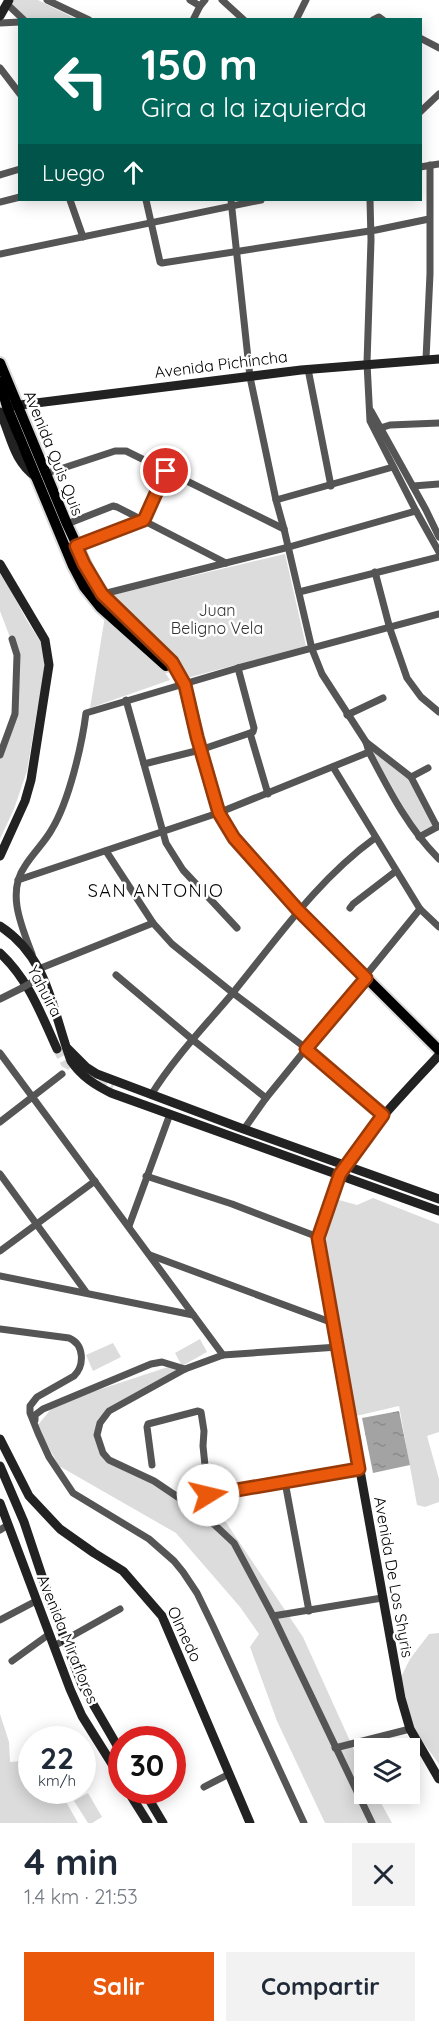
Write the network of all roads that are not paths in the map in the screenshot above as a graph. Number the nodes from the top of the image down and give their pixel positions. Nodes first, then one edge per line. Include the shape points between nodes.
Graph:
1 (47, 0) edge
2 (190, 0) edge
3 (222, 0) edge
4 (306, 0) edge
5 (7, 2) edge
6 (203, 3) edge
7 (0, 15) edge
8 (22, 18) edge
9 (85, 18) edge
10 (194, 18) edge
11 (242, 18) edge
12 (297, 18) edge
13 (18, 22) edge
14 (0, 23) edge
15 (422, 39) edge
16 (439, 48) edge
17 (0, 68) edge
18 (18, 91) edge
19 (439, 94) edge
20 (422, 100) edge
21 (428, 104) junction
22 (422, 110) edge
23 (439, 164) edge
24 (430, 165) junction
25 (422, 167) edge
26 (18, 170) edge
27 (0, 175) edge
28 (18, 198) edge
29 (70, 201) edge
30 (146, 201) edge
31 (251, 201) edge
32 (370, 201) edge
33 (0, 202) edge
34 (231, 203) edge
35 (429, 219) junction
36 (150, 223) junction
37 (372, 231) junction
38 (82, 237) junction
39 (237, 252) junction
40 (0, 254) edge
41 (426, 359) junction
42 (439, 359) edge
43 (0, 363) edge
44 (367, 363) junction
45 (308, 369) junction
46 (250, 376) junction
47 (0, 382) edge
48 (19, 405) junction
49 (4, 410) edge
50 (439, 423) edge
51 (378, 428) junction
52 (393, 467) junction
53 (166, 471) junction
54 (41, 475) junction
55 (439, 484) edge
56 (332, 486) junction
57 (413, 486) junction
58 (276, 500) junction
59 (416, 511) junction
60 (144, 520) junction
61 (67, 524) junction
62 (284, 529) junction
63 (439, 537) edge
64 (71, 548) junction
65 (289, 548) junction
66 (439, 552) edge
67 (439, 557) edge
68 (226, 563) junction
69 (0, 564) edge
70 (375, 572) junction
71 (299, 592) junction
72 (102, 594) junction
73 (91, 598) junction
74 (439, 614) edge
75 (390, 629) junction
76 (12, 639) dead end
77 (312, 649) junction
78 (238, 669) junction
79 (183, 689) junction
80 (383, 698) dead end
81 (126, 700) junction
82 (439, 712) edge
83 (347, 715) junction
84 (252, 732) junction
85 (366, 742) junction
86 (200, 750) junction
87 (369, 752) junction
88 (0, 755) edge
89 (144, 764) junction
90 (333, 767) junction
91 (428, 768) dead end
92 (411, 777) junction
93 (268, 794) junction
94 (219, 813) junction
95 (438, 827) edge
96 (163, 833) junction
97 (419, 837) junction
98 (375, 838) junction
99 (106, 851) junction
100 (0, 856) edge
101 (439, 859) edge
102 (396, 872) junction
103 (18, 880) junction
104 (350, 908) dead end
105 (420, 909) junction
106 (298, 910) junction
107 (153, 923) junction
108 (0, 926) edge
109 (439, 927) edge
110 (237, 928) dead end
111 (0, 953) edge
112 (32, 954) junction
113 (40, 968) junction
114 (116, 975) dead end
115 (366, 978) junction
116 (45, 981) junction
117 (233, 993) junction
118 (0, 999) edge
119 (193, 1040) junction
120 (61, 1047) junction
121 (306, 1049) junction
122 (439, 1050) edge
123 (0, 1053) edge
124 (439, 1055) edge
125 (62, 1074) dead end
126 (112, 1087) tunnel mouth
127 (151, 1095) junction
128 (33, 1097) junction
129 (266, 1098) junction
130 (170, 1114) junction
131 (383, 1115) junction
132 (0, 1122) edge
133 (239, 1131) junction
134 (346, 1164) junction
135 (0, 1174) edge
136 (340, 1174) junction
137 (146, 1176) junction
138 (95, 1181) junction
139 (439, 1198) edge
140 (439, 1211) edge
141 (37, 1224) junction
142 (129, 1226) junction
143 (318, 1238) junction
144 (0, 1251) edge
145 (150, 1255) junction
146 (0, 1276) edge
147 (86, 1292) junction
148 (193, 1315) junction
149 (333, 1323) junction
150 (0, 1329) edge
151 (338, 1347) junction
152 (223, 1355) junction
153 (185, 1369) junction
154 (35, 1426) junction
155 (0, 1439) edge
156 (152, 1465) dead end
157 (0, 1466) edge
158 (359, 1469) junction
159 (285, 1482) junction
160 (208, 1495) junction
161 (0, 1503) edge
162 (203, 1514) junction
163 (4, 1527) edge
164 (382, 1598) junction
165 (36, 1601) junction
166 (52, 1606) junction
167 (120, 1609) dead end
168 (309, 1611) junction
169 (40, 1613) junction
170 (273, 1617) junction
171 (0, 1620) edge
172 (48, 1635) junction
173 (65, 1640) junction
174 (54, 1646) junction
175 (12, 1661) dead end
176 (410, 1729) junction
177 (108, 1730) edge
178 (334, 1748) junction
179 (108, 1758) edge
180 (229, 1774) junction
181 (439, 1779) edge
182 (204, 1787) dead end
183 (136, 1804) edge
184 (152, 1804) edge
185 (148, 1823) edge
186 (163, 1823) edge
187 (250, 1823) edge
188 (304, 1823) edge
189 (372, 1823) edge

1 - 9 street
2 - 6 street
3 - 11 street
4 - 12 street
5 - 7 street
5 - 8 street
6 - 10 street
13 - 14 street
15 - 16 street
17 - 18 street
19 - 21 street
20 - 21 street
21 - 22 street
23 - 24 street
24 - 25 street
24 - 35 street
26 - 27 street
28 - 33 street
29 - 38 street
30 - 36 street
31 - 34 street
32 - 37 street
34 - 36 street
34 - 39 street
35 - 37 street
35 - 41 street
36 - 38 street
36 - 39 street via 160,262
37 - 39 street
37 - 44 street
38 - 40 street
39 - 46 street
41 - 42 street, Avenida Pichincha
41 - 44 street, Avenida Pichincha
43 - 48 main road, Avenida Quis Quis
44 - 45 street, Avenida Pichincha
44 - 51 street via 370,421
45 - 46 street, Avenida Pichincha
45 - 56 street
46 - 48 street, Avenida Pichincha
46 - 58 street
47 - 49 main road, Avenida Quis Quis
48 - 49 street, Avenida Pichincha
48 - 54 main road, Avenida Quis Quis
49 - 54 main road, Avenida Quis Quis
50 - 51 street
51 - 52 street
51 - 57 street
52 - 56 street
52 - 59 street
53 - 54 street via 121,450
53 - 60 street
53 - 62 street
54 - 61 main road, Avenida Quis Quis
54 - 64 main road, Avenida Quis Quis
55 - 57 street
56 - 58 street
57 - 63 street
58 - 62 street
59 - 65 street
59 - 66 street
60 - 61 street via 113,506
60 - 64 street
60 - 68 street
61 - 64 main road, Avenida Quis Quis
62 - 65 street
64 - 72 main road, Avenida Quis Quis
64 - 73 main road, Avenida Quis Quis via 73,566
65 - 68 street
65 - 71 street
67 - 70 street
68 - 72 street
69 - 100 street via 45,640 49,665 31,780
70 - 71 street
70 - 75 street
71 - 77 street
72 - 73 street
72 - 79 main road, Avenida Quis Quis via 172,662
73 - 79 main road, Avenida Quis Quis via 164,664
74 - 75 street
75 - 77 street
75 - 82 street via 407,678
76 - 88 street via 17,655 15,714
77 - 78 street
77 - 83 street
78 - 79 street
78 - 84 street
79 - 81 street
79 - 86 main road, Avenida Quis Quis
80 - 83 street
81 - 89 street
81 - 103 street via 86,713 66,796 53,828
83 - 85 street
84 - 86 street
84 - 93 street
85 - 87 street
85 - 92 street
86 - 89 street
86 - 94 main road, Avenida Quis Quis
87 - 90 street
87 - 97 street
89 - 96 street
90 - 93 street
90 - 98 street
91 - 92 street
92 - 95 street
93 - 94 street
94 - 96 street
94 - 106 main road, Avenida Quis Quis via 234,838
95 - 97 street
96 - 99 street
96 - 110 street via 183,870
97 - 101 street
98 - 102 street
98 - 106 street via 354,853
99 - 103 street
99 - 107 street
102 - 104 street
102 - 105 street
103 - 112 street via 16,906
105 - 109 street
105 - 115 street
106 - 115 main road, Avenida Quis Quis
106 - 117 street
107 - 113 street
107 - 117 street via 172,944
108 - 112 street
111 - 120 street, Yahuira via 29,987
112 - 113 street
113 - 116 street
114 - 119 street
115 - 121 street
115 - 122 main road, Avenida Quis Quis
116 - 118 street, bridge via 34,981
116 - 120 street
117 - 119 street
117 - 121 street
119 - 127 street
119 - 129 street
120 - 127 street via 97,1074
120 - 130 street via 92,1084
121 - 129 street
121 - 131 street
123 - 128 street
124 - 131 street, Avenida De Los Shyris
125 - 128 street
126 - 133 street
127 - 133 street
128 - 132 street
128 - 138 street
129 - 133 street
130 - 133 street
130 - 137 street
131 - 134 street, Avenida De Los Shyris
133 - 134 street
133 - 136 street
134 - 136 street, Avenida De Los Shyris
134 - 139 street
135 - 141 street
136 - 140 street
136 - 143 street, Avenida De Los Shyris
137 - 142 street
137 - 143 street
138 - 141 street
138 - 142 street
141 - 144 street
141 - 147 street
142 - 145 street
143 - 149 street, Avenida De Los Shyris
145 - 148 street
145 - 149 street
146 - 147 street
147 - 148 street
148 - 152 street
149 - 151 street, Avenida De Los Shyris
150 - 154 street via 69,1338 75,1340 81,1352 81,1366 74,1376 32,1402
151 - 152 street
151 - 158 street, Avenida De Los Shyris
152 - 153 street
153 - 154 street via 160,1362 130,1372 43,1409 35,1415
153 - 162 street via 109,1411 100,1423 98,1435 109,1460 150,1478
154 - 188 street via 49,1457 73,1493 149,1539 183,1572 213,1626
155 - 180 street, Olmedo via 29,1496 60,1529 123,1571 162,1616
156 - 160 street via 148,1424 201,1412
157 - 166 street, Avenida Miraflores
158 - 159 street
158 - 164 street, Avenida De Los Shyris
159 - 160 street
159 - 168 street
160 - 162 street
161 - 163 street, Avenida Miraflores
162 - 170 street via 234,1544
163 - 165 street, Avenida Miraflores
164 - 168 street
164 - 176 street, Avenida De Los Shyris
165 - 169 street, Avenida Miraflores
165 - 171 street
166 - 169 street
166 - 173 street, Avenida Miraflores
167 - 173 street
168 - 170 street
169 - 172 street, Avenida Miraflores
170 - 178 street
172 - 174 street, Avenida Miraflores
172 - 175 street
173 - 174 street
173 - 177 street, Avenida Miraflores via 82,1685
174 - 179 street, Avenida Miraflores via 82,1716
176 - 178 street
176 - 181 street, Avenida De Los Shyris
178 - 189 street
180 - 182 street
180 - 187 street, Olmedo
183 - 185 street
184 - 186 street

